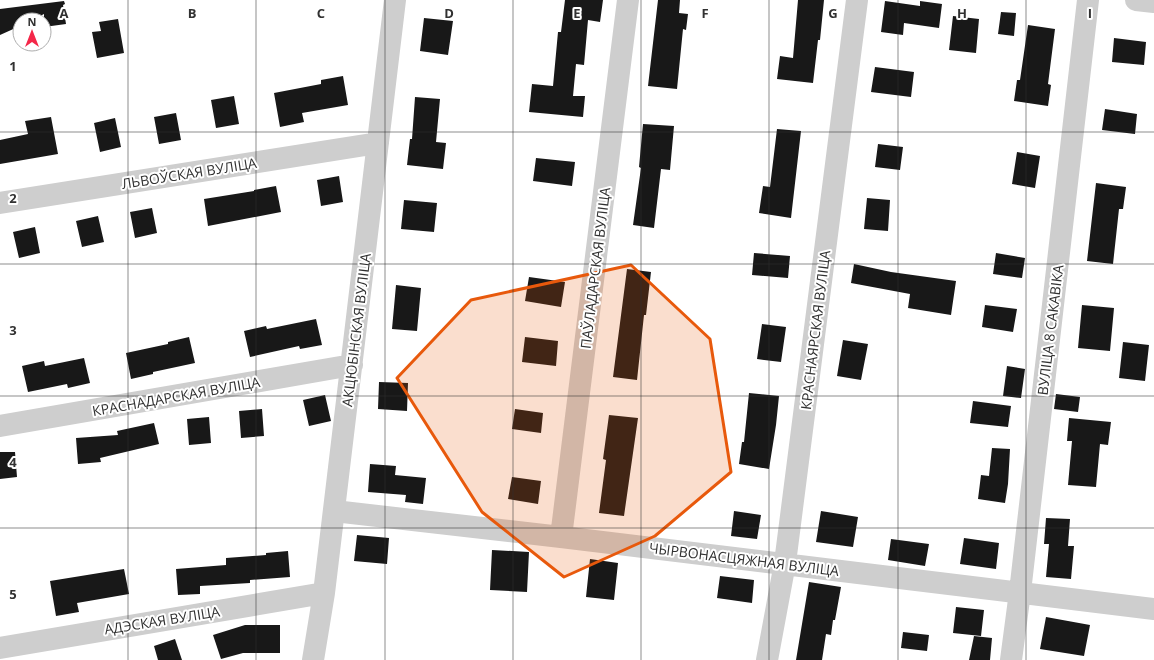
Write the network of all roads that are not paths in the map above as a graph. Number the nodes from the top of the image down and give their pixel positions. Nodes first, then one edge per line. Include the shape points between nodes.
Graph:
1 (395, 0) edge
2 (628, 0) edge
3 (857, 0) edge
4 (1088, 0) edge
5 (1136, 0) edge
6 (1154, 2) edge
7 (378, 143) junction
8 (0, 203) edge
9 (352, 365) junction
10 (0, 426) edge
11 (334, 511) junction
12 (561, 537) junction
13 (785, 564) junction
14 (1020, 592) junction
15 (324, 593) junction
16 (1154, 609) edge
17 (0, 648) edge
18 (313, 660) edge
19 (768, 660) edge
20 (1011, 660) edge

1 - 7 street, АКЦЮБІНСКАЯ ВУЛІЦА
2 - 12 street, ПАЎЛАДАРСКАЯ ВУЛІЦА
3 - 13 street, КРАСНАЯРСКАЯ ВУЛІЦА
4 - 14 street, ВУЛІЦА 8 САКАВІКА
5 - 6 street
7 - 8 street, ЛЬВОЎСКАЯ ВУЛІЦА
7 - 9 street, АКЦЮБІНСКАЯ ВУЛІЦА
9 - 10 street, КРАСНАДАРСКАЯ ВУЛІЦА
9 - 11 street, АКЦЮБІНСКАЯ ВУЛІЦА
11 - 12 street, ЧЫРВОНАСЦЯЖНАЯ ВУЛІЦА
11 - 15 street, АКЦЮБІНСКАЯ ВУЛІЦА
12 - 13 street, ЧЫРВОНАСЦЯЖНАЯ ВУЛІЦА
13 - 14 street, ЧЫРВОНАСЦЯЖНАЯ ВУЛІЦА
13 - 19 street, КРАСНАЯРСКАЯ ВУЛІЦА
14 - 16 street, ЧЫРВОНАСЦЯЖНАЯ ВУЛІЦА
14 - 20 street, ВУЛІЦА 8 САКАВІКА
15 - 17 street, АДЭСКАЯ ВУЛІЦА
15 - 18 street, АКЦЮБІНСКАЯ ВУЛІЦА

